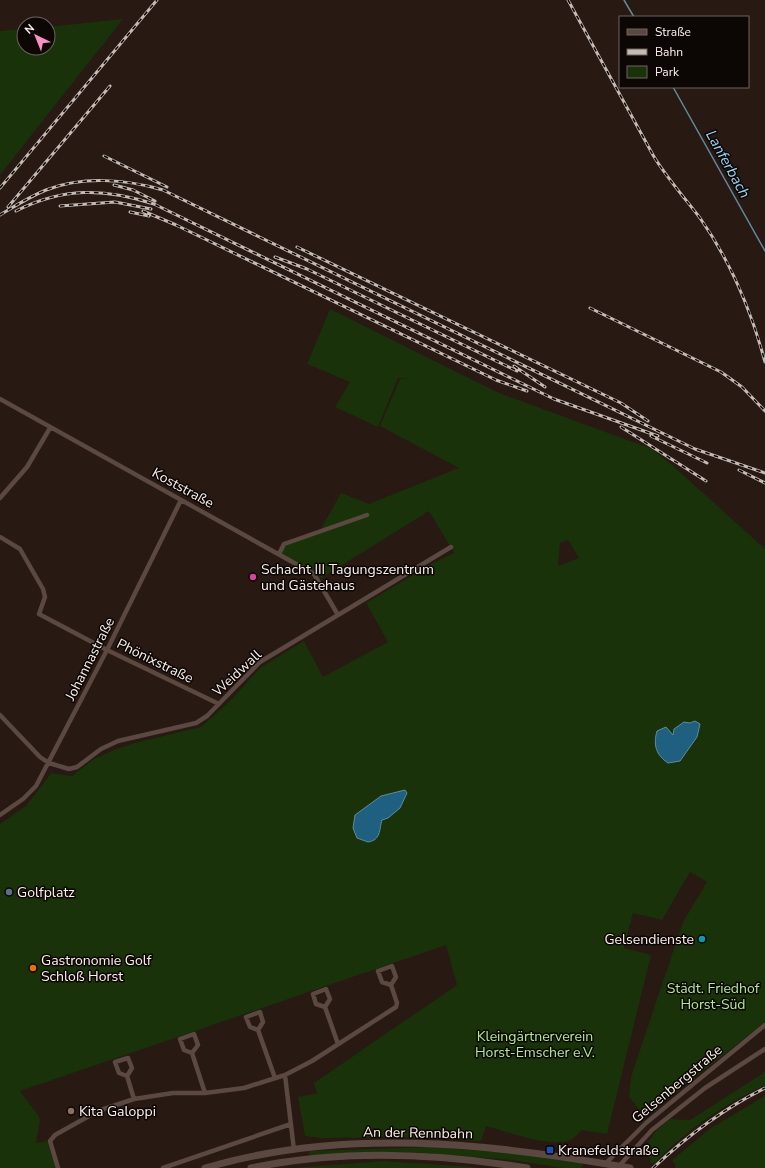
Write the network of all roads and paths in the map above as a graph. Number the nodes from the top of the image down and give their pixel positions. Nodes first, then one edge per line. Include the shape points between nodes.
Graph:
1 (0, 399) edge
2 (50, 428) junction
3 (0, 498) edge
4 (181, 500) junction
5 (367, 515) dead end
6 (0, 537) edge
7 (451, 547) dead end
8 (279, 554) junction
9 (338, 615) junction
10 (107, 650) junction
11 (219, 704) junction
12 (0, 716) edge
13 (49, 763) junction
14 (0, 815) edge
15 (391, 985) dead end
16 (325, 1007) dead end
17 (765, 1025) edge
18 (258, 1030) dead end
19 (338, 1044) junction
20 (765, 1049) edge
21 (192, 1053) dead end
22 (286, 1075) junction
23 (127, 1076) dead end
24 (275, 1078) junction
25 (205, 1093) junction
26 (134, 1100) junction
27 (291, 1124) junction
28 (294, 1150) junction
29 (606, 1163) junction
30 (619, 1166) junction
31 (58, 1168) edge
32 (163, 1168) edge
33 (205, 1168) edge
34 (251, 1168) edge
35 (527, 1168) edge
36 (630, 1168) edge

1 - 2 street, Koststraße
2 - 3 street via 27,467
2 - 4 street, Koststraße
4 - 8 street, Koststraße
4 - 10 street, Johannastraße
5 - 8 street via 284,544
6 - 10 street, Phönixstraße via 20,549 43,589 45,597 39,614
7 - 9 street, Weidwall
8 - 9 street, Koststraße via 314,574
9 - 11 street, Weidwall via 260,662
10 - 11 street, Phönixstraße
10 - 13 street, Johannastraße
11 - 13 street, Weidwall via 196,723 118,741 101,748 77,767 69,769
12 - 13 street via 29,747
13 - 14 street, Johannastraße via 36,786
15 - 19 street via 398,1003 396,1007
16 - 19 street
17 - 29 street, Gelsenbergstraße via 646,1123
18 - 24 street
19 - 22 street
20 - 30 street, Gelsenbergstraße via 705,1088 652,1130
21 - 25 street
22 - 24 street
22 - 27 street
23 - 26 street
24 - 25 street via 244,1088
25 - 26 street via 173,1093
26 - 31 street via 98,1111 52,1138 50,1144
27 - 28 street
27 - 32 street
28 - 29 main road, An der Rennbahn via 374,1144 456,1145 537,1152
28 - 33 main road, An der Rennbahn via 268,1153
29 - 30 main road, An der Rennbahn
30 - 36 main road, An der Rennbahn
34 - 35 main road, An der Rennbahn via 308,1159 385,1155 432,1157

